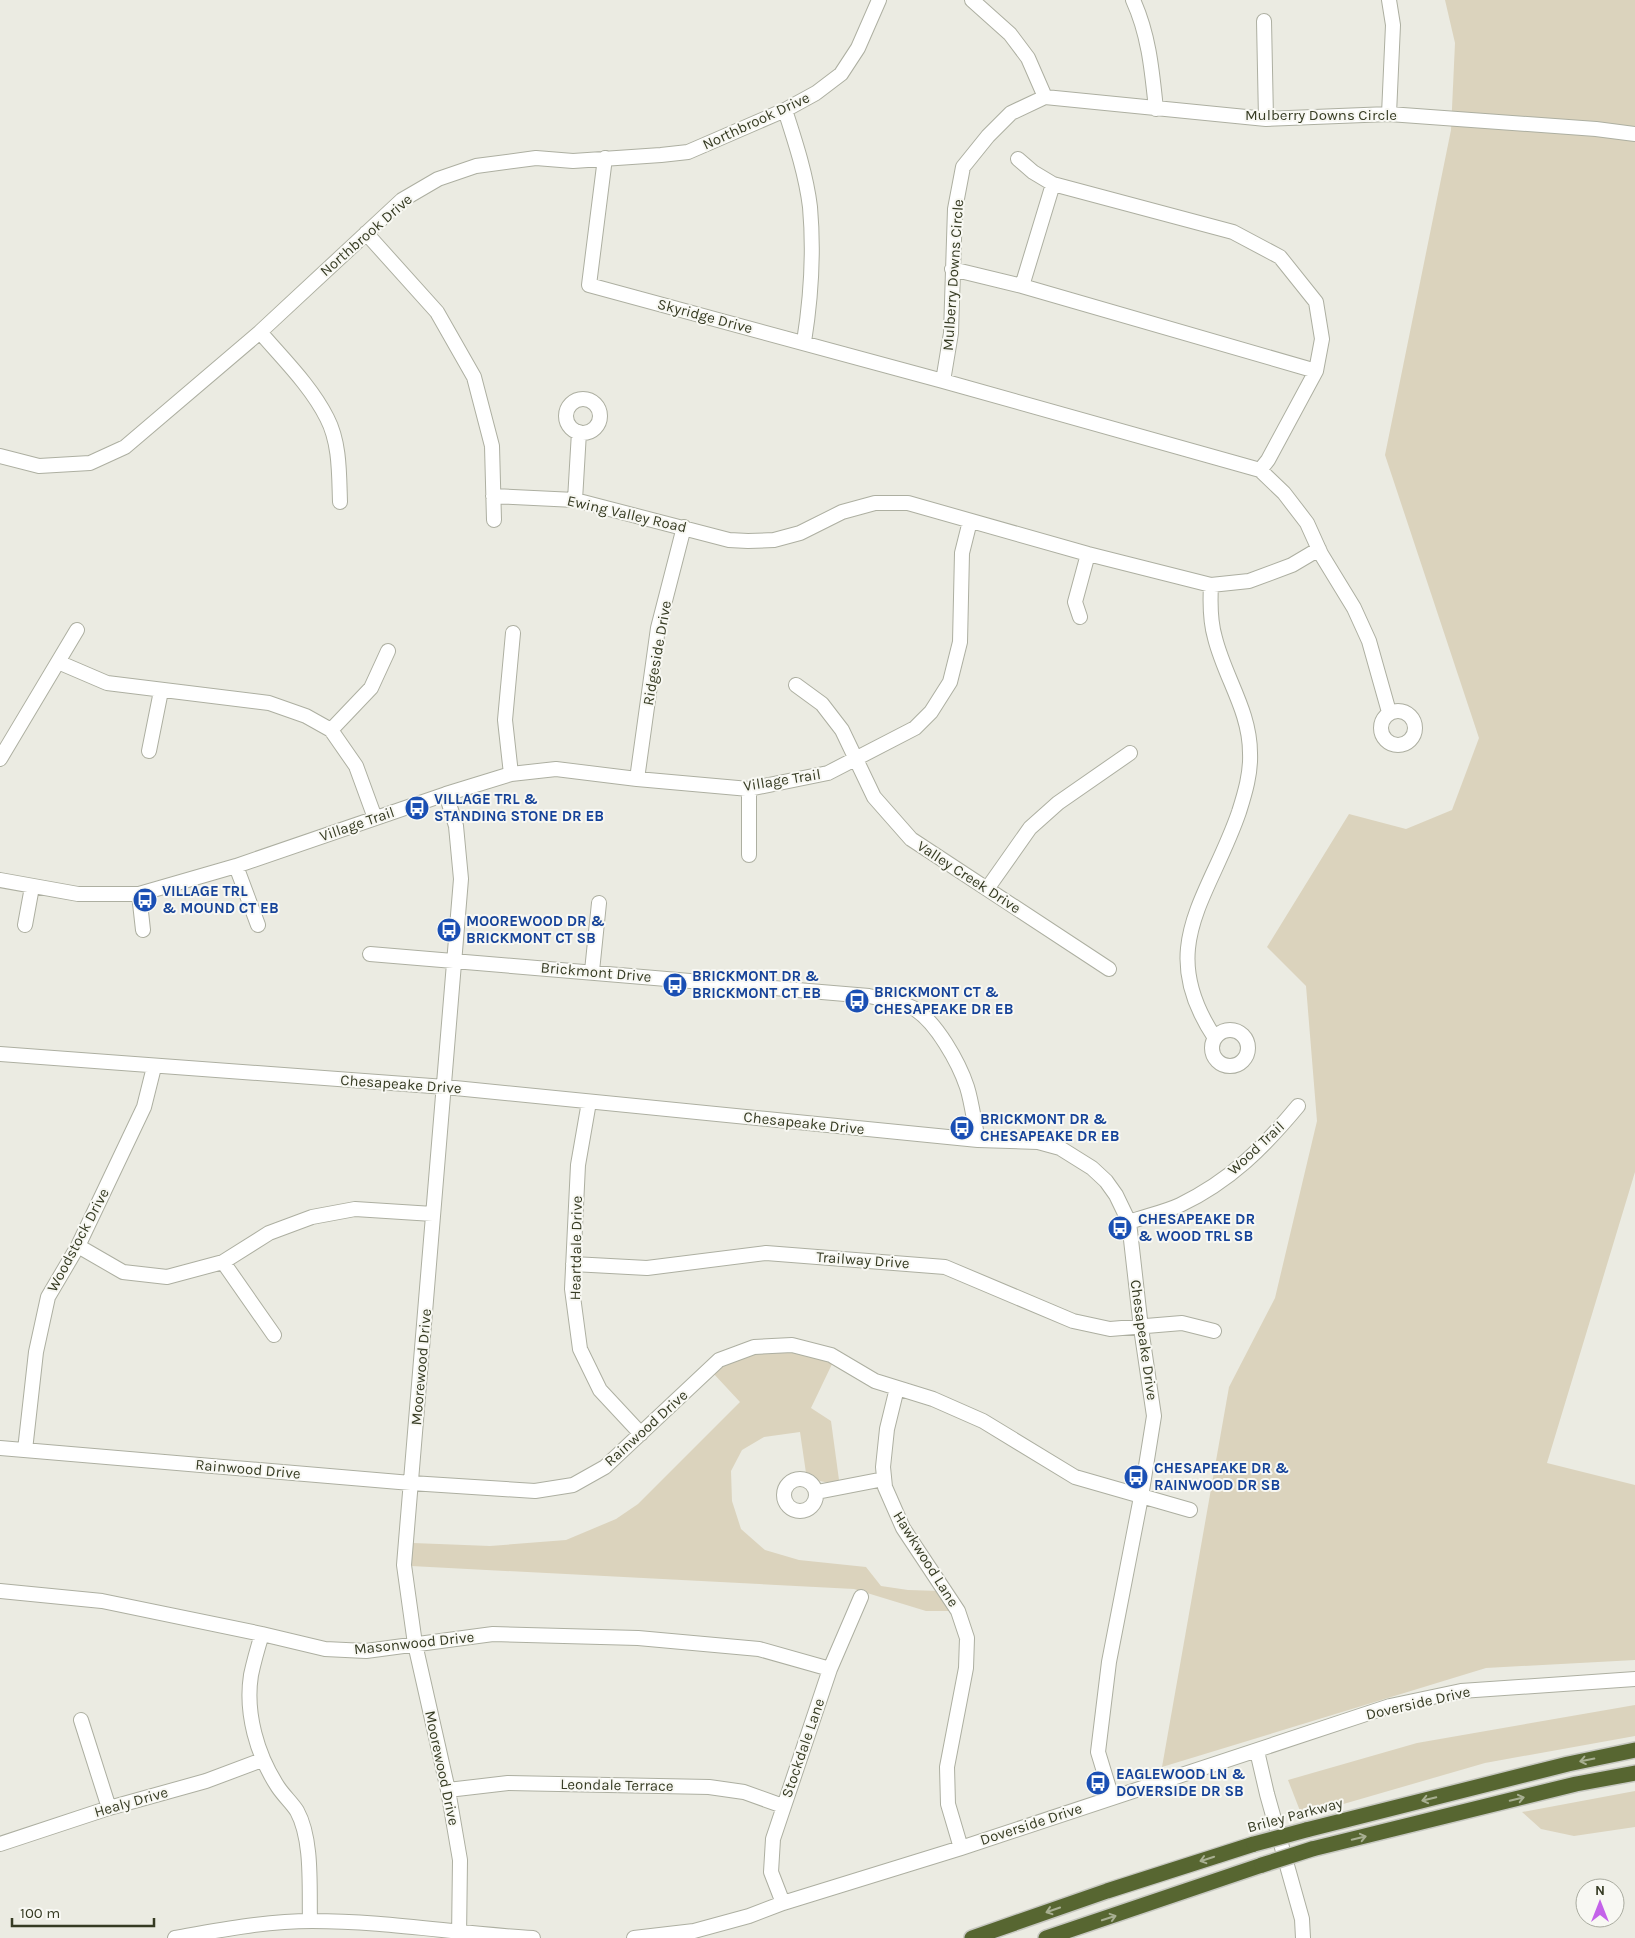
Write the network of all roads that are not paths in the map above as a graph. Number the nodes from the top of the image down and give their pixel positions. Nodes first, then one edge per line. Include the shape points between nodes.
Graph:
1 (879, 0) edge
2 (972, 0) edge
3 (1133, 0) edge
4 (1389, 0) edge
5 (1264, 21) dead end
6 (1045, 97) junction
7 (1156, 109) junction
8 (785, 110) junction
9 (1389, 114) junction
10 (1266, 118) junction
11 (1635, 134) edge
12 (605, 158) junction
13 (1018, 159) dead end
14 (1053, 184) junction
15 (366, 233) junction
16 (952, 269) junction
17 (1022, 286) junction
18 (260, 332) junction
19 (804, 342) junction
20 (1316, 371) junction
21 (943, 380) junction
22 (579, 432) dead end
23 (0, 456) edge
24 (1260, 470) junction
25 (493, 496) junction
26 (575, 500) junction
27 (340, 502) dead end
28 (494, 520) dead end
29 (970, 521) junction
30 (684, 528) junction
31 (1319, 548) junction
32 (1088, 554) junction
33 (1211, 585) junction
34 (1080, 617) dead end
35 (77, 630) dead end
36 (513, 633) dead end
37 (388, 651) dead end
38 (58, 662) junction
39 (796, 685) dead end
40 (162, 691) junction
41 (1389, 712) dead end
42 (331, 730) junction
43 (149, 751) dead end
44 (1130, 753) dead end
45 (0, 759) edge
46 (856, 759) junction
47 (511, 774) junction
48 (637, 779) junction
49 (749, 789) junction
50 (446, 794) junction
51 (375, 818) junction
52 (749, 855) dead end
53 (236, 866) junction
54 (0, 880) edge
55 (32, 887) junction
56 (987, 889) junction
57 (139, 894) junction
58 (599, 903) dead end
59 (25, 925) dead end
60 (258, 925) dead end
61 (143, 930) dead end
62 (370, 954) dead end
63 (455, 960) junction
64 (1109, 969) dead end
65 (592, 971) junction
66 (1215, 1038) dead end
67 (0, 1054) edge
68 (154, 1066) junction
69 (445, 1087) junction
70 (589, 1102) junction
71 (1298, 1106) dead end
72 (978, 1140) junction
73 (433, 1214) junction
74 (1129, 1222) junction
75 (78, 1246) junction
76 (223, 1262) junction
77 (573, 1264) junction
78 (1141, 1328) junction
79 (1214, 1331) dead end
80 (274, 1335) dead end
81 (897, 1388) junction
82 (641, 1434) junction
83 (0, 1448) edge
84 (25, 1450) junction
85 (884, 1479) junction
86 (411, 1483) junction
87 (817, 1492) dead end
88 (1141, 1497) junction
89 (1190, 1510) dead end
90 (0, 1592) edge
91 (861, 1596) dead end
92 (262, 1634) junction
93 (415, 1644) junction
94 (830, 1669) junction
95 (1635, 1679) edge
96 (81, 1720) dead end
97 (1635, 1750) edge
98 (1257, 1751) junction
99 (262, 1760) junction
100 (1635, 1773) edge
101 (1635, 1780) edge
102 (1576, 1784) junction
103 (448, 1790) junction
104 (1112, 1798) junction
105 (783, 1806) junction
106 (109, 1808) junction
107 (0, 1844) edge
108 (960, 1848) junction
109 (783, 1903) junction
110 (310, 1921) junction
111 (459, 1934) edge
112 (175, 1938) edge
113 (533, 1938) edge
114 (634, 1938) edge
115 (972, 1938) edge
116 (1046, 1938) edge
117 (1303, 1938) edge

1 - 8 street, Northbrook Drive via 858,48 841,74
2 - 6 street via 1010,34 1028,58
3 - 7 street via 1150,52
4 - 9 street via 1393,25
5 - 10 street
6 - 7 street, Mulberry Downs Circle
6 - 16 street, Mulberry Downs Circle via 1011,113 963,167 955,209
7 - 10 street, Mulberry Downs Circle
8 - 12 street, Northbrook Drive via 688,152
8 - 19 street via 810,206 810,305
9 - 10 street, Mulberry Downs Circle
9 - 11 street, Mulberry Downs Circle
12 - 15 street, Northbrook Drive via 572,161 536,158 476,166 438,179 402,200
12 - 19 street, Skyridge Drive via 590,285
13 - 14 street
14 - 17 street
14 - 20 street via 1233,232 1280,257 1316,302 1322,339
15 - 18 street, Northbrook Drive
15 - 25 street via 437,312 474,378 492,446
16 - 17 street
16 - 21 street, Mulberry Downs Circle via 951,333
17 - 20 street
18 - 23 street, Northbrook Drive via 125,447 90,463 39,466
18 - 27 street via 303,383 327,418 338,461
19 - 21 street, Skyridge Drive
20 - 24 street
21 - 24 street
22 - 26 street
24 - 31 street via 1284,493 1307,523
25 - 26 street, Ewing Valley Road
25 - 28 street
26 - 30 street, Ewing Valley Road
29 - 30 street, Ewing Valley Road via 908,503 876,503 842,512 800,533 774,540 729,540
29 - 32 street, Ewing Valley Road
29 - 46 street, Village Trail via 962,553 960,642 950,682 931,712 915,728
30 - 48 street, Ridgeside Drive via 658,628
31 - 33 street via 1292,565 1249,581
31 - 41 street via 1369,641
32 - 33 street, Ewing Valley Road
32 - 34 street via 1076,602
33 - 66 street via 1214,637 1247,723 1250,754 1242,804 1189,933 1188,980 1201,1015
35 - 38 street
36 - 47 street via 506,720
37 - 42 street via 371,688
38 - 40 street via 107,683
38 - 45 street
39 - 46 street, Valley Creek Drive via 822,704 842,730
40 - 42 street via 269,703 306,716
40 - 43 street
42 - 51 street via 356,766
44 - 56 street via 1058,803 1030,828
46 - 49 street, Village Trail via 828,773
46 - 56 street, Valley Creek Drive via 874,797 911,839
47 - 48 street, Village Trail via 556,769
47 - 50 street, Village Trail
48 - 49 street, Village Trail
49 - 52 street
50 - 51 street, Village Trail
50 - 63 street, Moorewood Drive via 456,826 461,879
51 - 53 street, Village Trail
53 - 57 street, Village Trail
53 - 60 street
54 - 55 street, Village Trail
55 - 57 street, Village Trail via 78,894
55 - 59 street
56 - 64 street, Valley Creek Drive
57 - 61 street
58 - 65 street
62 - 63 street, Brickmont Drive
63 - 65 street, Brickmont Drive
63 - 69 street, Moorewood Drive
65 - 72 street, Brickmont Drive via 869,996 914,1009 933,1025 951,1053 967,1087
67 - 68 street, Chesapeake Drive
68 - 69 street, Chesapeake Drive
68 - 75 street, Woodstock Drive via 144,1107
69 - 70 street, Chesapeake Drive
69 - 73 street, Moorewood Drive
70 - 72 street, Chesapeake Drive
70 - 77 street, Heartdale Drive via 578,1165
71 - 74 street, Wood Trail via 1276,1133 1236,1171 1180,1205
72 - 74 street, Chesapeake Drive via 1038,1142 1060,1148 1106,1181
73 - 76 street via 355,1209 312,1217 269,1233
73 - 86 street, Moorewood Drive
74 - 78 street, Chesapeake Drive
75 - 76 street via 123,1272 167,1277
75 - 84 street, Woodstock Drive via 48,1297 36,1352
76 - 80 street
77 - 78 street, Trailway Drive via 648,1268 766,1253 945,1267 1073,1321 1110,1329
77 - 82 street, Heartdale Drive via 572,1289 580,1349 600,1390
78 - 79 street, Trailway Drive via 1182,1323
78 - 88 street, Chesapeake Drive via 1154,1416
81 - 82 street, Rainwood Drive via 875,1381 831,1355 792,1345 754,1347 720,1360
81 - 85 street, Hawkwood Lane via 887,1429
81 - 88 street, Rainwood Drive via 983,1420 1075,1477
82 - 86 street, Rainwood Drive via 605,1467 572,1485 535,1491
83 - 84 street, Rainwood Drive
84 - 86 street, Rainwood Drive
85 - 87 street
85 - 108 street, Hawkwood Lane via 903,1528 958,1611 967,1638 966,1668 947,1767 948,1804
86 - 93 street, Moorewood Drive via 404,1565
88 - 89 street, Rainwood Drive
88 - 104 street, Chesapeake Drive via 1109,1662 1098,1752
90 - 92 street, Masonwood Drive via 102,1601
91 - 94 street, Stockdale Lane
92 - 93 street, Masonwood Drive via 324,1649 366,1651
92 - 99 street via 251,1675 250,1712
93 - 94 street, Masonwood Drive via 493,1634 638,1638 759,1649
93 - 103 street, Moorewood Drive
94 - 105 street, Stockdale Lane
95 - 98 street, Doverside Drive via 1461,1691 1390,1706
96 - 106 street
97 -> 115 highway, Briley Parkway, bridge via 1254,1844
98 - 104 street, Doverside Drive
98 - 117 street via 1302,1919
99 - 106 street, Healy Drive via 206,1781
99 - 110 street via 297,1812 305,1835
100 - 102 highway
101 - 102 highway
116 -> 102 highway, bridge via 1312,1849
103 - 105 street, Leondale Terrace via 508,1783 709,1787 744,1792
103 - 111 street, Moorewood Drive via 460,1860
104 - 108 street, Doverside Drive
105 - 109 street, Stockdale Lane via 773,1839 770,1872
106 - 107 street, Healy Drive
108 - 109 street, Doverside Drive
109 - 114 street, Doverside Drive via 694,1931
110 - 111 street via 379,1924
110 - 112 street via 240,1926
111 - 113 street

